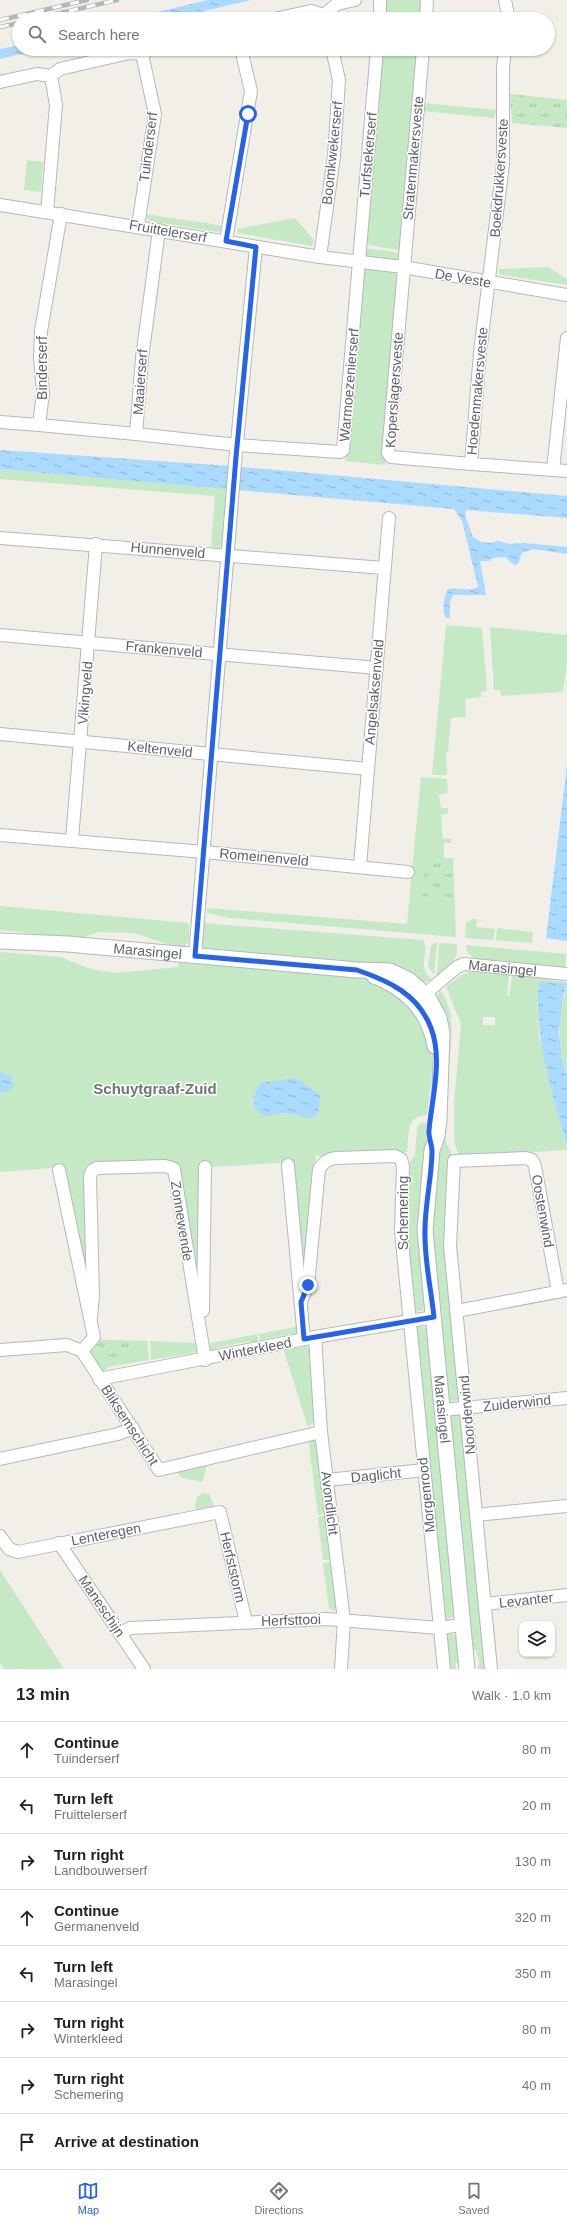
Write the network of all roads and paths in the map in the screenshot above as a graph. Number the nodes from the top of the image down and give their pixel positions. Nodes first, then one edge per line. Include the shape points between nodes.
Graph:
1 (354, 0) edge
2 (380, 0) edge
3 (427, 0) edge
4 (505, 0) edge
5 (303, 12) edge
6 (315, 12) edge
7 (330, 12) edge
8 (380, 12) edge
9 (426, 12) edge
10 (508, 12) edge
11 (116, 56) edge
12 (148, 56) edge
13 (243, 56) edge
14 (334, 56) edge
15 (376, 56) edge
16 (422, 56) edge
17 (504, 56) edge
18 (51, 76) junction
19 (0, 82) edge
20 (0, 206) edge
21 (47, 212) junction
22 (61, 214) junction
23 (138, 226) junction
24 (159, 230) junction
25 (226, 241) junction
26 (256, 247) junction
27 (320, 256) junction
28 (359, 261) junction
29 (403, 267) junction
30 (490, 283) junction
31 (567, 295) edge
32 (567, 338) edge
33 (0, 422) edge
34 (39, 426) junction
35 (136, 434) junction
36 (237, 445) junction
37 (471, 464) junction
38 (553, 470) junction
39 (567, 472) edge
40 (389, 518) dead end
41 (0, 538) edge
42 (96, 544) junction
43 (229, 555) junction
44 (384, 568) junction
45 (0, 635) edge
46 (89, 642) junction
47 (220, 655) junction
48 (377, 668) junction
49 (0, 734) edge
50 (80, 741) junction
51 (211, 754) junction
52 (368, 769) junction
53 (0, 836) edge
54 (72, 840) junction
55 (204, 852) junction
56 (360, 866) junction
57 (408, 872) dead end
58 (0, 937) edge
59 (0, 941) edge
60 (34, 942) junction
61 (195, 956) junction
62 (567, 974) edge
63 (420, 998) junction
64 (454, 1161) joint
65 (288, 1165) dead end
66 (205, 1166) dead end
67 (59, 1170) dead end
68 (562, 1291) edge
69 (301, 1302) junction
70 (457, 1311) junction
71 (91, 1317) junction
72 (434, 1317) junction
73 (410, 1320) junction
74 (201, 1334) junction
75 (310, 1338) junction
76 (0, 1350) edge
77 (82, 1351) junction
78 (205, 1360) junction
79 (99, 1379) junction
80 (567, 1398) edge
81 (466, 1408) junction
82 (443, 1410) junction
83 (133, 1428) junction
84 (321, 1432) junction
85 (0, 1459) edge
86 (424, 1470) junction
87 (327, 1480) junction
88 (567, 1506) edge
89 (220, 1512) joint
90 (476, 1515) junction
91 (0, 1536) edge
92 (59, 1543) junction
93 (567, 1596) edge
94 (485, 1604) junction
95 (344, 1620) junction
96 (246, 1622) junction
97 (463, 1624) junction
98 (440, 1628) junction
99 (120, 1634) junction
100 (144, 1669) edge
101 (341, 1669) edge
102 (444, 1669) edge
103 (467, 1669) edge
104 (492, 1669) edge

1 - 7 street via 337,4
2 - 8 street
3 - 9 street
4 - 10 street
5 - 6 street
11 - 18 street via 60,69
12 - 23 street, Tuinderserf via 155,114
13 - 25 street via 251,91
14 - 27 street, Boomkwekerserf via 339,80 334,156
15 - 28 street, Turfstekerserf
16 - 29 street, Stratenmakersveste
17 - 30 street, Boekdrukkersveste via 503,164
18 - 19 street via 37,74
18 - 21 street via 56,105
20 - 21 street, Fruittelerserf
21 - 22 street, Fruittelerserf
22 - 23 street, Fruittelerserf
22 - 34 street, Binderserf via 41,331 43,393
23 - 24 street, Fruittelerserf
24 - 25 street, Fruittelerserf
24 - 35 street, Maaierserf via 142,358
25 - 26 street, Fruittelerserf
26 - 27 street, Fruittelerserf
26 - 36 street
27 - 28 street, Fruittelerserf
28 - 29 street, De Veste
28 - 36 street, Warmoezenierserf via 343,450 340,452
29 - 30 street, De Veste
29 - 37 street, Koperslagersveste via 388,453 391,457
30 - 31 street, De Veste
30 - 37 street, Hoedenmakersveste via 480,352
32 - 38 street
33 - 34 street
34 - 35 street
35 - 36 street, Maaierserf
36 - 43 street
37 - 38 street, Hoedenmakersveste
38 - 39 street, Hoedenmakersveste
40 - 44 street, Angelsaksenveld
41 - 42 street, Hunnenveld
42 - 43 street, Hunnenveld
42 - 46 street, Vikingveld
43 - 44 street, Hunnenveld
43 - 47 street
44 - 48 street, Angelsaksenveld
45 - 46 street, Frankenveld
46 - 47 street, Frankenveld
46 - 50 street, Vikingveld
47 - 48 street, Frankenveld
47 - 51 street
48 - 52 street, Angelsaksenveld
49 - 50 street, Keltenveld
50 - 51 street, Keltenveld
50 - 54 street, Vikingveld
51 - 52 street, Keltenveld
51 - 55 street
52 - 56 street, Angelsaksenveld
53 - 54 street, Romeinenveld
54 - 55 street, Romeinenveld
55 - 56 street, Romeinenveld
55 - 61 street
56 - 57 street, Romeinenveld
58 - 60 street, Marasingel
59 - 60 street, Marasingel
60 - 61 street, Marasingel
61 - 63 street, Marasingel via 390,971 409,980
62 - 63 street, Marasingel via 464,964
63 - 72 street, Marasingel via 439,1018 443,1043 439,1119 432,1150 425,1230
64 - 68 street, Oostenwind via 526,1158 532,1160
64 - 70 street, Noorderwind via 450,1246
65 - 69 street, Schemering
66 - 74 street, Zonnewende
67 - 71 street, Zonnewende
68 - 70 street, Oostenwind
69 - 73 street, Schemering via 308,1285 320,1169 329,1159 395,1156 401,1159 403,1166 401,1231
69 - 75 street, Schemering
70 - 81 street, Noorderwind
71 - 74 street, Zonnewende via 92,1171 97,1168 165,1166 174,1169
71 - 77 street, Zonnewende via 94,1337
72 - 73 street, Winterkleed
72 - 82 street, Marasingel
73 - 75 street, Winterkleed
73 - 86 street, Morgenrood
74 - 78 street, Zonnewende
75 - 78 street, Winterkleed
75 - 84 street, Avondlicht
76 - 77 street via 67,1345
77 - 79 street, Bliksemschicht
78 - 79 street, Winterkleed
79 - 83 street, Bliksemschicht
80 - 81 street, Zuiderwind
81 - 82 street, Zuiderwind
81 - 90 street, Noorderwind
82 - 97 street, Marasingel
83 - 84 street, Bliksemschicht via 159,1470
83 - 85 street via 118,1434
84 - 87 street, Avondlicht
86 - 87 street, Daglicht
86 - 98 street, Morgenrood
87 - 95 street, Avondlicht
88 - 90 street
89 - 92 street, Lenteregen
89 - 96 street, Herfststorm
90 - 94 street, Noorderwind
91 - 92 street, Lenteregen via 9,1549 18,1552
92 - 99 street, Maneschijn
93 - 94 street, Levanter
94 - 104 street, Noorderwind
95 - 96 street, Herfsttooi
95 - 98 street, Herfsttooi
95 - 101 street, Avondlicht
96 - 99 street, Herfsttooi via 130,1628
97 - 98 street, Herfsttooi
97 - 103 street, Marasingel
98 - 102 street, Morgenrood
99 - 100 street, Maneschijn

